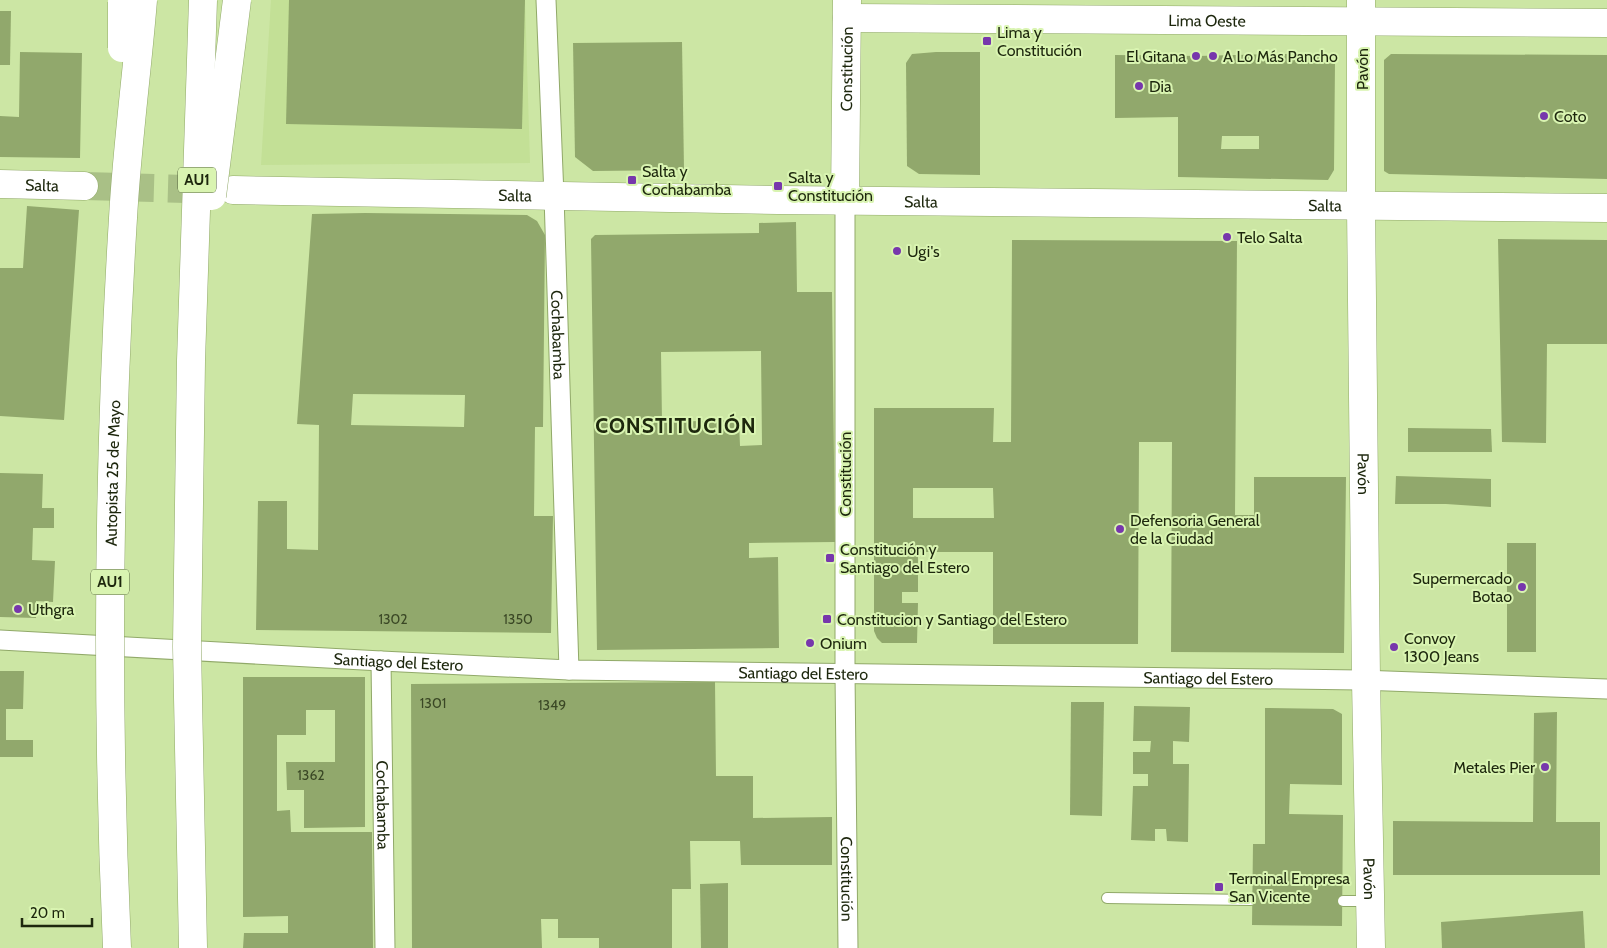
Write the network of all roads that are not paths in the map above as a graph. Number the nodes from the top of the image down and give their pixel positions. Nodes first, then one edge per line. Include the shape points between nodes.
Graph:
1 (203, 0) edge
2 (237, 0) edge
3 (546, 0) edge
4 (884, 0) edge
5 (133, 1) edge
6 (847, 9) edge
7 (1362, 11) edge
8 (1607, 22) edge
9 (0, 184) edge
10 (84, 186) tunnel mouth
11 (233, 190) tunnel mouth
12 (554, 196) junction
13 (845, 200) junction
14 (1361, 206) junction
15 (1607, 208) edge
16 (191, 361) junction
17 (0, 640) edge
18 (381, 661) junction
19 (569, 670) junction
20 (844, 673) junction
21 (1366, 680) junction
22 (1607, 689) edge
23 (1107, 898) dead end
24 (1251, 900) dead end
25 (117, 948) edge
26 (193, 948) edge
27 (386, 948) edge
28 (848, 948) edge
29 (1371, 948) edge

1 - 16 main road, AU1, bridge
2 - 16 main road, bridge
3 - 12 street, Cochabamba
4 - 6 main road
5 - 25 main road, Autopista 25 de Mayo / AU1, bridge via 110,536
6 - 7 main road, Lima Oeste
6 - 13 main road, Constitución
7 - 8 main road, Lima Oeste
7 - 14 main road, Pavón
9 - 10 main road, Salta
11 - 12 main road, Salta
12 - 13 main road, Salta
12 - 19 street, Cochabamba
13 - 14 main road, Salta
13 - 20 street, Constitución
14 - 15 main road, Salta
14 - 21 main road, Pavón
16 - 26 main road, AU1, bridge via 187,647
17 - 18 street, Santiago del Estero
18 - 19 street, Santiago del Estero
18 - 27 street, Cochabamba
19 - 20 street, Santiago del Estero
20 - 21 street, Santiago del Estero
20 - 28 street, Constitución
21 - 22 street, Santiago del Estero
21 - 29 main road, Pavón via 1356,901
23 - 24 lane

